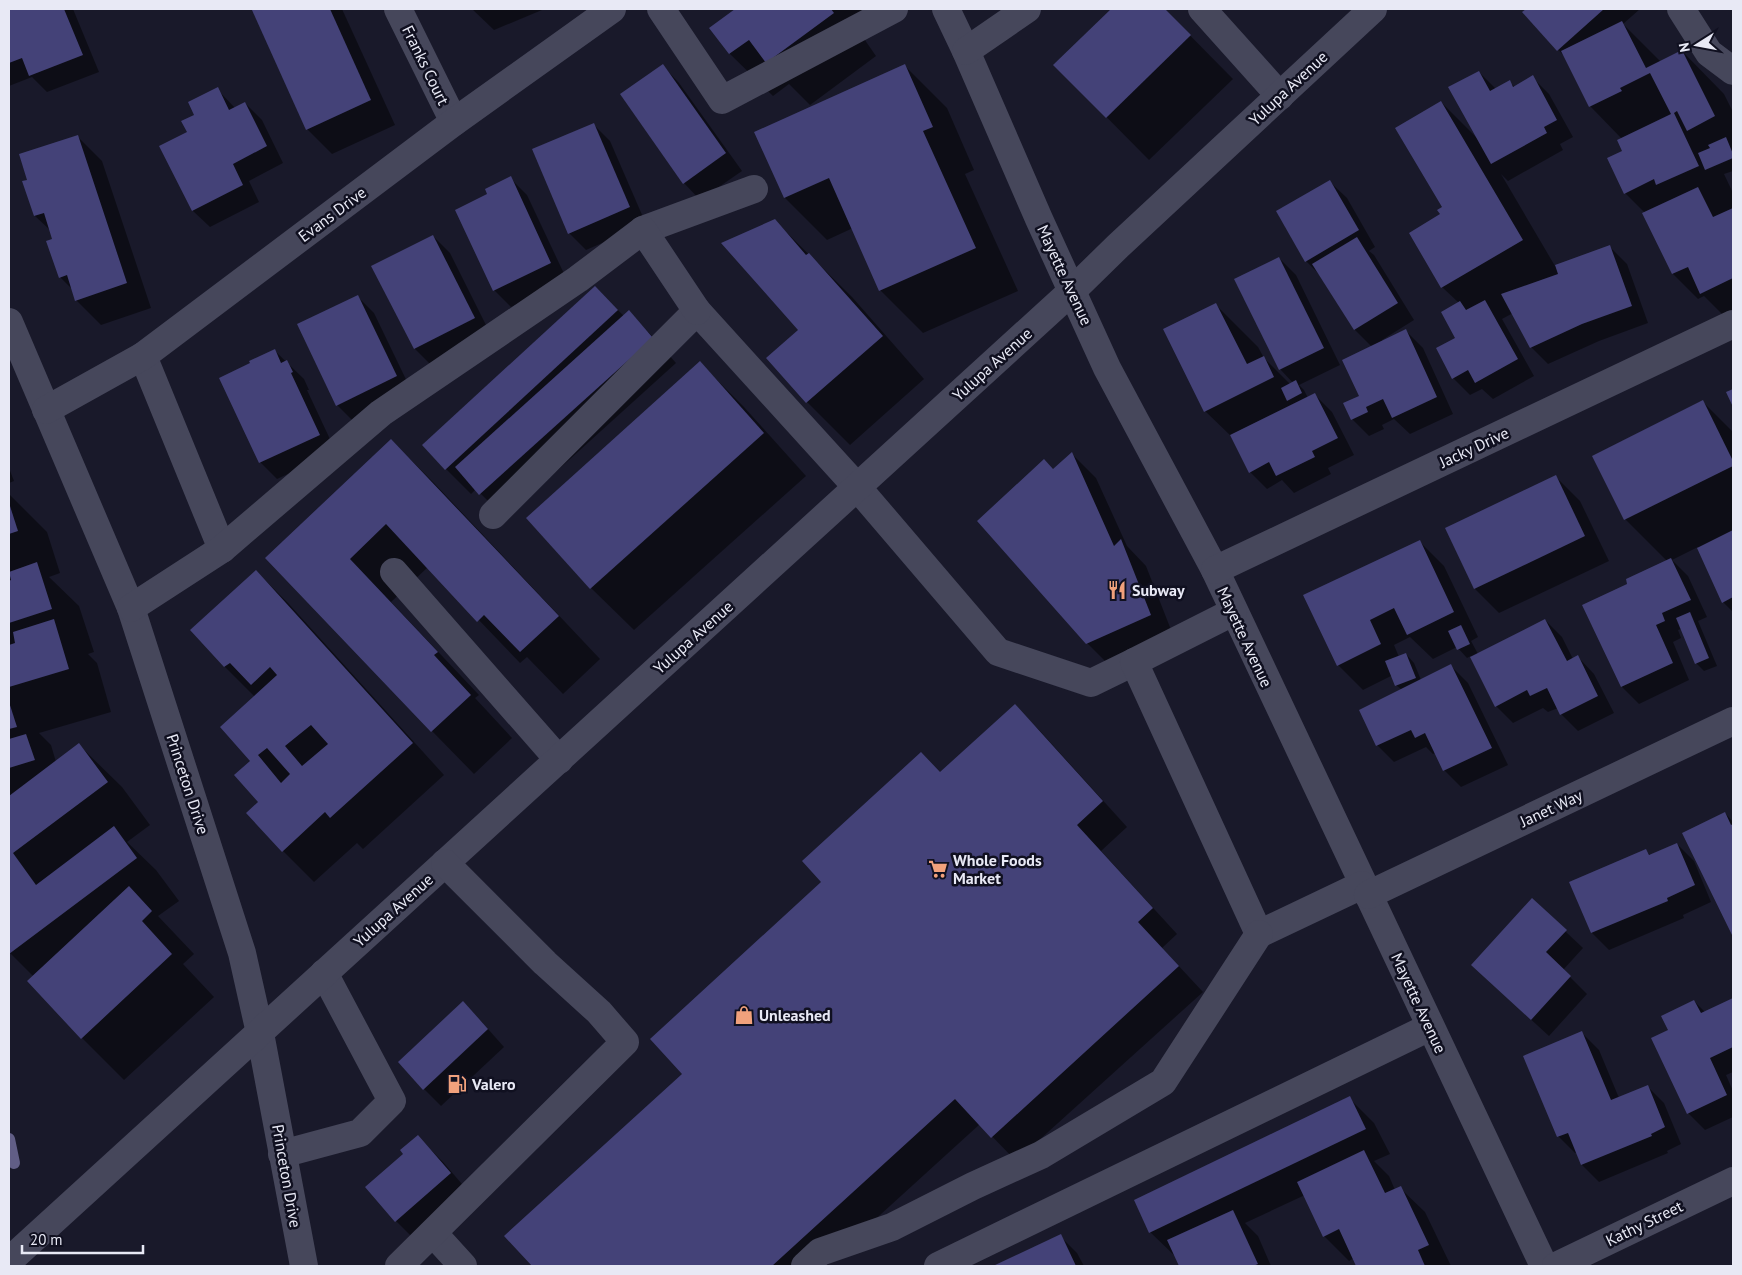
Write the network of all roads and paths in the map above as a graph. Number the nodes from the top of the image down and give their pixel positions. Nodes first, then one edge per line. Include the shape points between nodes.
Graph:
1 (398, 9) edge
2 (612, 9) edge
3 (661, 9) edge
4 (894, 9) edge
5 (946, 9) edge
6 (1027, 9) edge
7 (1202, 9) edge
8 (1373, 9) edge
9 (1681, 9) edge
10 (966, 51) junction
11 (1733, 71) edge
12 (1280, 96) junction
13 (454, 122) junction
14 (754, 189) dead end
15 (643, 230) junction
16 (1072, 291) junction
17 (697, 310) junction
18 (9, 322) edge
19 (1733, 324) edge
20 (143, 356) junction
21 (46, 410) junction
22 (858, 487) junction
23 (493, 515) dead end
24 (222, 549) junction
25 (1215, 570) junction
26 (394, 572) dead end
27 (131, 608) junction
28 (1233, 612) junction
29 (1134, 662) junction
30 (1733, 721) edge
31 (559, 760) junction
32 (445, 863) junction
33 (1365, 890) junction
34 (1260, 934) junction
35 (324, 973) junction
36 (1430, 1027) junction
37 (260, 1033) junction
38 (282, 1154) junction
39 (1733, 1181) edge
40 (433, 1233) junction
41 (9, 1261) edge
42 (304, 1266) edge
43 (399, 1266) edge
44 (463, 1266) edge
45 (805, 1266) edge
46 (938, 1266) edge
47 (1544, 1266) edge
48 (1556, 1266) edge

1 - 13 street, Franks Court
2 - 13 street, Evans Drive
3 - 4 street via 722,100
5 - 10 street, Mayette Avenue
6 - 10 street
7 - 12 street
8 - 12 street, Yulupa Avenue
9 - 11 street via 1709,53
10 - 16 street, Mayette Avenue
12 - 16 street, Yulupa Avenue
13 - 20 street, Evans Drive
14 - 15 street
15 - 17 street
15 - 24 street via 578,279 381,413
16 - 22 street, Yulupa Avenue
16 - 25 street, Mayette Avenue via 1107,368
17 - 22 street
17 - 23 street
18 - 21 street, Princeton Drive
19 - 25 street, Jacky Drive
20 - 21 street, Evans Drive
20 - 24 street
21 - 27 street, Princeton Drive
22 - 29 street via 998,652 1090,682
22 - 31 street, Yulupa Avenue
24 - 27 street
25 - 28 street, Mayette Avenue
26 - 31 street
27 - 37 street, Princeton Drive via 242,953
28 - 29 street
28 - 33 street, Mayette Avenue
29 - 34 street
30 - 33 street, Janet Way
31 - 32 street, Yulupa Avenue
32 - 35 street, Yulupa Avenue
32 - 40 street via 600,1012 625,1042
33 - 34 street, Janet Way
33 - 36 street, Mayette Avenue
34 - 45 street via 1163,1082 1041,1155 892,1227 820,1252
35 - 37 street, Yulupa Avenue
35 - 38 street via 392,1101 360,1133
36 - 46 street
36 - 47 street, Mayette Avenue
37 - 38 street, Princeton Drive
37 - 41 street, Yulupa Avenue
38 - 42 street, Princeton Drive
39 - 48 street, Kathy Street
40 - 43 street
40 - 44 street

